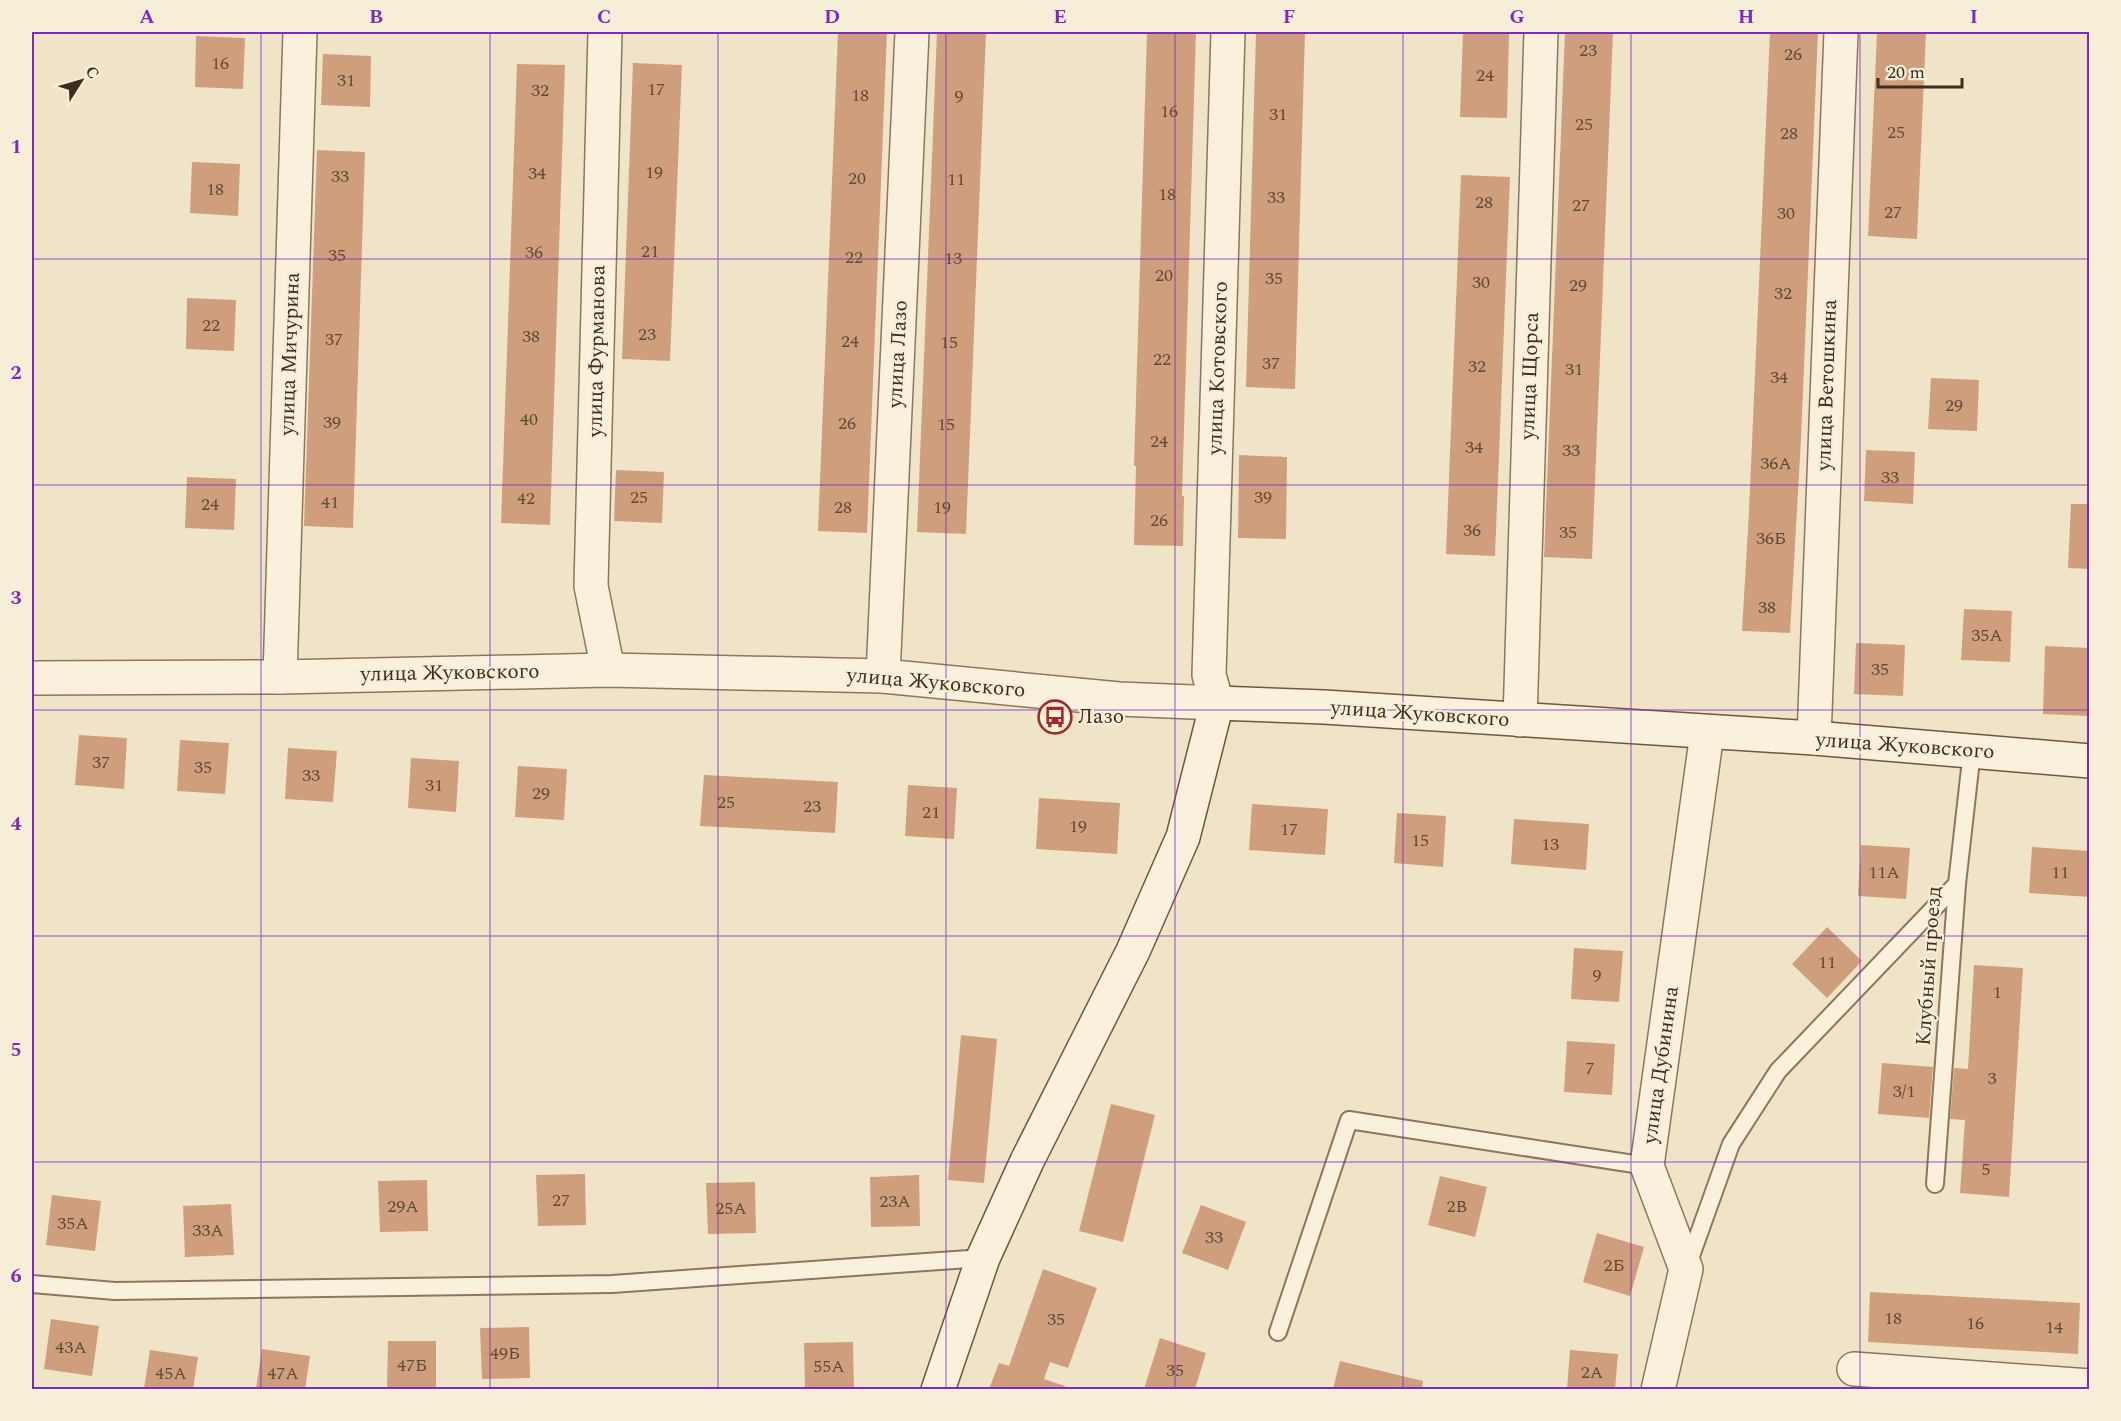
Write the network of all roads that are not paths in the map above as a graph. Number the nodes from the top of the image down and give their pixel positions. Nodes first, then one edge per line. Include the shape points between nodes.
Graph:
1 (300, 32) edge
2 (605, 32) edge
3 (912, 32) edge
4 (1228, 32) edge
5 (1541, 32) edge
6 (1841, 32) edge
7 (608, 670) junction
8 (883, 676) junction
9 (280, 677) junction
10 (32, 678) edge
11 (1217, 703) junction
12 (1520, 720) junction
13 (1707, 733) junction
14 (1814, 738) junction
15 (1972, 751) junction
16 (2090, 761) edge
17 (1957, 884) junction
18 (1647, 1166) junction
19 (1935, 1185) dead end
20 (983, 1258) junction
21 (1686, 1269) junction
22 (32, 1284) edge
23 (1278, 1332) dead end
24 (1854, 1369) dead end
25 (2090, 1386) edge
26 (938, 1389) edge
27 (1658, 1389) edge

1 - 9 street, улица Мичурина
2 - 7 street, улица Фурманова via 591,586
3 - 8 street, улица Лазо
4 - 11 street, улица Котовского via 1209,675
5 - 12 street, улица Щорса
6 - 14 street, улица Ветошкина
7 - 8 street, улица Жуковского
7 - 9 street, улица Жуковского
8 - 11 street, улица Жуковского via 1119,699
9 - 10 street, улица Жуковского
11 - 12 street, улица Жуковского
11 - 20 street via 1183,837 1133,951 1027,1161
12 - 13 street, улица Жуковского
13 - 14 street, улица Жуковского
13 - 18 street, улица Дубинина
14 - 15 street, улица Жуковского
15 - 16 street, улица Жуковского
15 - 17 lane, Клубный проезд
17 - 19 lane, Клубный проезд
17 - 21 lane via 1778,1071 1731,1144
18 - 21 street, улица Дубинина
18 - 23 lane via 1349,1120
20 - 22 lane via 612,1284 115,1291
20 - 26 street
21 - 27 street
24 - 25 street

